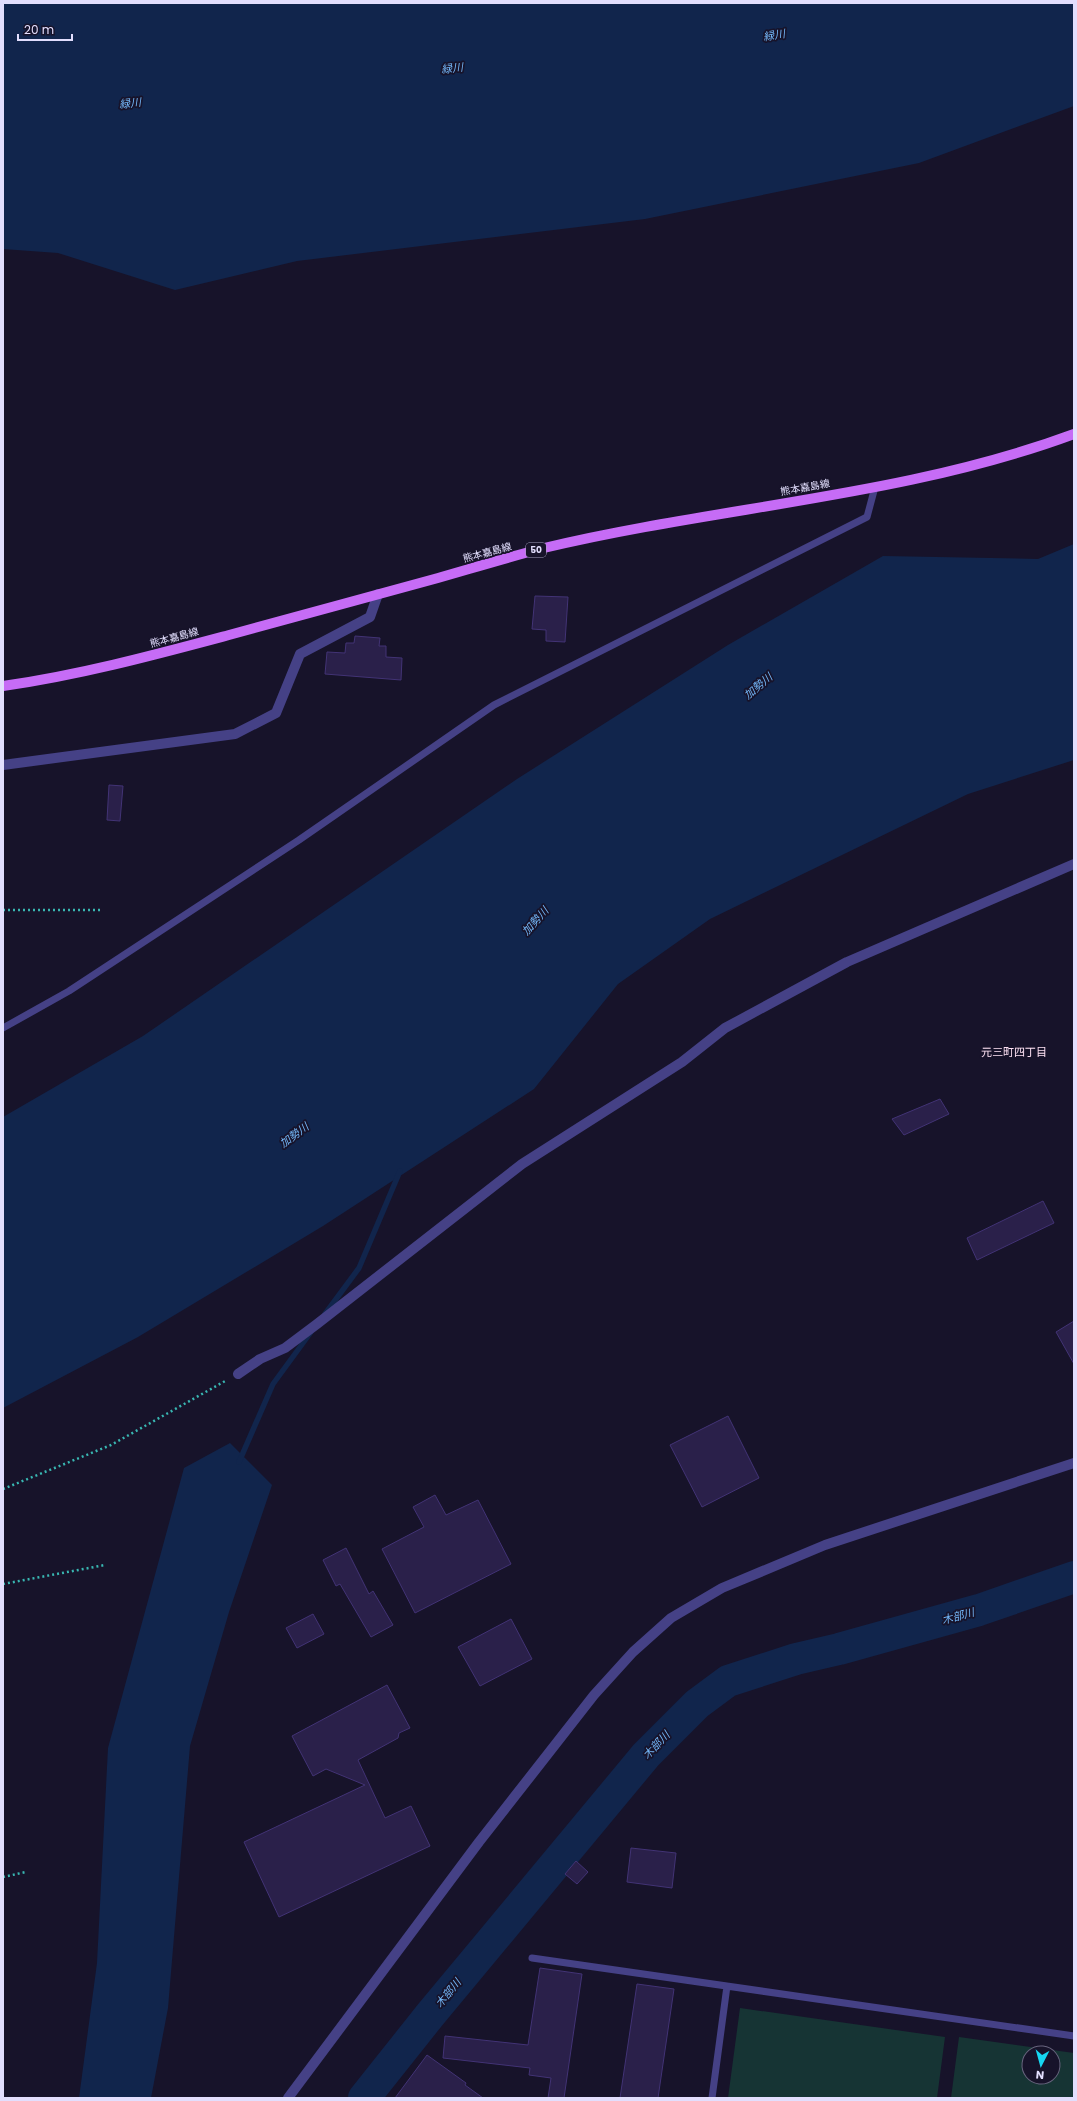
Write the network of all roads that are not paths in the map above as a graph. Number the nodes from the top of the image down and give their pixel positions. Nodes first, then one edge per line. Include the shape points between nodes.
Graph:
1 (1074, 434) edge
2 (875, 487) junction
3 (378, 594) junction
4 (3, 686) edge
5 (3, 765) edge
6 (1074, 864) edge
7 (3, 1028) edge
8 (238, 1374) road end
9 (1074, 1463) edge
10 (532, 1958) dead end
11 (726, 1986) junction
12 (1074, 2036) edge
13 (288, 2098) edge
14 (712, 2098) edge

1 - 2 main road, 熊本嘉島線 / 50 via 970,466
2 - 3 main road, 熊本嘉島線 / 50 via 672,522 544,548
2 - 7 lane via 867,517 494,705 292,844 70,991
3 - 4 main road, 熊本嘉島線 / 50 via 137,660 58,678
3 - 5 street via 370,617 300,654 276,713 235,734
6 - 8 street via 847,962 725,1028 682,1062 522,1164 285,1348 260,1359
9 - 13 street via 825,1545 722,1588 671,1618 632,1652 594,1696 479,1842
10 - 11 lane
11 - 12 lane
11 - 14 lane

